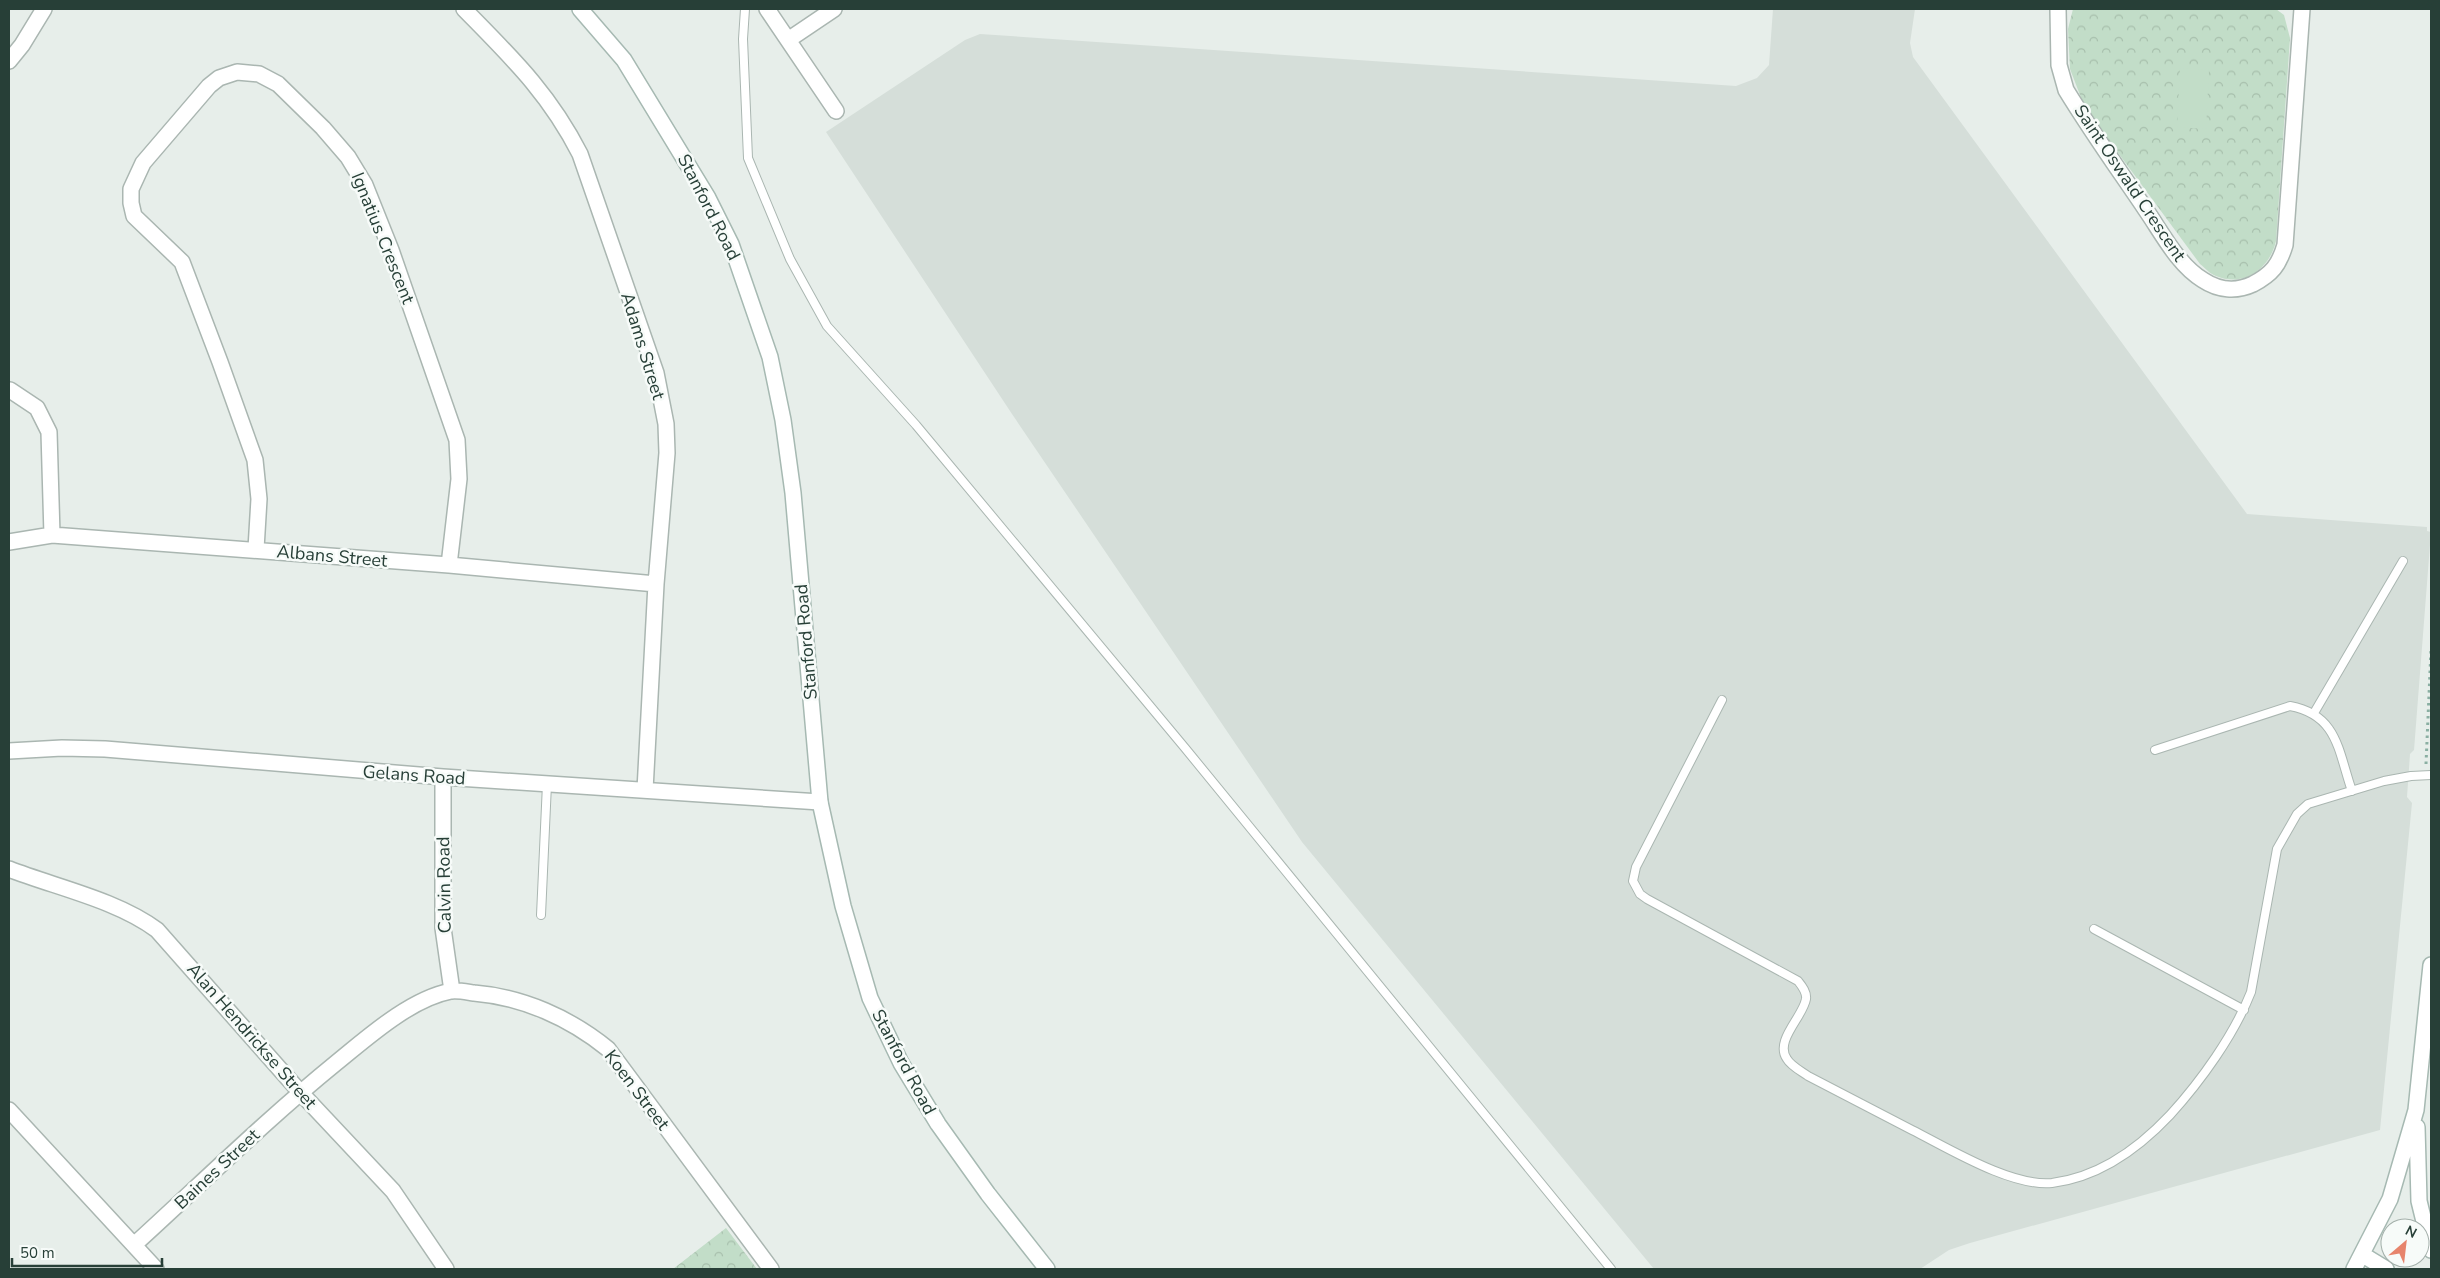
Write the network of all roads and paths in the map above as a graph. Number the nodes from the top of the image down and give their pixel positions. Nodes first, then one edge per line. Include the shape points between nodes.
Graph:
1 (44, 9) edge
2 (464, 9) edge
3 (580, 9) edge
4 (745, 9) edge
5 (767, 9) edge
6 (834, 9) edge
7 (2058, 9) edge
8 (2302, 9) edge
9 (788, 40) junction
10 (9, 61) edge
11 (836, 111) dead end
12 (10, 390) dead end
13 (52, 535) junction
14 (9, 542) edge
15 (256, 550) junction
16 (2403, 561) dead end
17 (448, 565) junction
18 (656, 584) junction
19 (2431, 650) edge
20 (1722, 700) dead end
21 (2314, 713) junction
22 (2155, 750) dead end
23 (9, 752) edge
24 (2428, 775) edge
25 (443, 777) junction
26 (547, 784) junction
27 (645, 790) junction
28 (2352, 791) junction
29 (820, 802) junction
30 (9, 869) edge
31 (541, 915) dead end
32 (2094, 929) dead end
33 (2431, 965) edge
34 (452, 991) junction
35 (2244, 1010) junction
36 (300, 1092) junction
37 (9, 1110) edge
38 (2416, 1110) junction
39 (134, 1245) junction
40 (2431, 1250) edge
41 (2363, 1255) junction
42 (156, 1269) edge
43 (446, 1269) edge
44 (771, 1269) edge
45 (1047, 1269) edge
46 (1611, 1269) edge
47 (2354, 1269) edge
48 (2386, 1269) edge

1 - 10 street
2 - 18 street, Adams Street via 524,70 567,128 580,154 656,373 666,424 667,454
3 - 29 street, Stanford Road via 624,60 708,198 731,244 770,357 793,492
4 - 46 lane via 743,39 748,158 790,259 827,326 916,425 1185,748
5 - 9 street
6 - 9 street
7 - 8 street, Saint Oswald Crescent via 2059,65 2066,90 2187,267 2221,289 2250,285 2272,272 2280,262 2285,245
9 - 11 street
12 - 13 street via 37,408 49,432
13 - 14 street, Albans Street
13 - 15 street, Albans Street
15 - 17 street, Albans Street
15 - 17 street, Ignatius Crescent via 259,499 255,460 223,371 182,262 134,216 131,203 131,189 142,163 209,86 219,78 237,72 259,74 293,97 348,157 365,185 457,440 459,478
16 - 21 lane
17 - 18 street, Albans Street
18 - 27 street, Adams Street
19 - 24 path
20 - 35 lane via 1636,868 1633,881 1640,894 1648,899 1798,981 1806,999 1784,1042 1785,1056 1808,1076 1982,1166 2021,1179 2050,1183 2088,1175 2126,1155 2154,1133 2202,1075
21 - 22 lane via 2290,706
21 - 28 lane via 2330,728
23 - 25 street, Gelans Road via 105,749
24 - 28 lane via 2400,777
25 - 26 street, Gelans Road
25 - 34 street, Calvin Road via 443,928
26 - 27 street, Gelans Road
26 - 31 lane
27 - 29 street, Gelans Road
28 - 35 lane via 2308,804 2286,830 2278,849 2251,992
29 - 45 street, Stanford Road via 843,906 870,998 901,1062 938,1124
30 - 36 street, Alan Hendrickse Street via 147,922
32 - 35 lane
33 - 38 street
34 - 36 street, Koen Street via 420,1002 374,1032
34 - 44 street, Koen Street via 520,1002 558,1016 585,1030 608,1049
36 - 39 street, Baines Street
36 - 43 street, Alan Hendrickse Street via 393,1191
37 - 39 street
38 - 40 street via 2420,1201
38 - 41 street via 2390,1199
39 - 42 street
41 - 47 street
41 - 48 street

